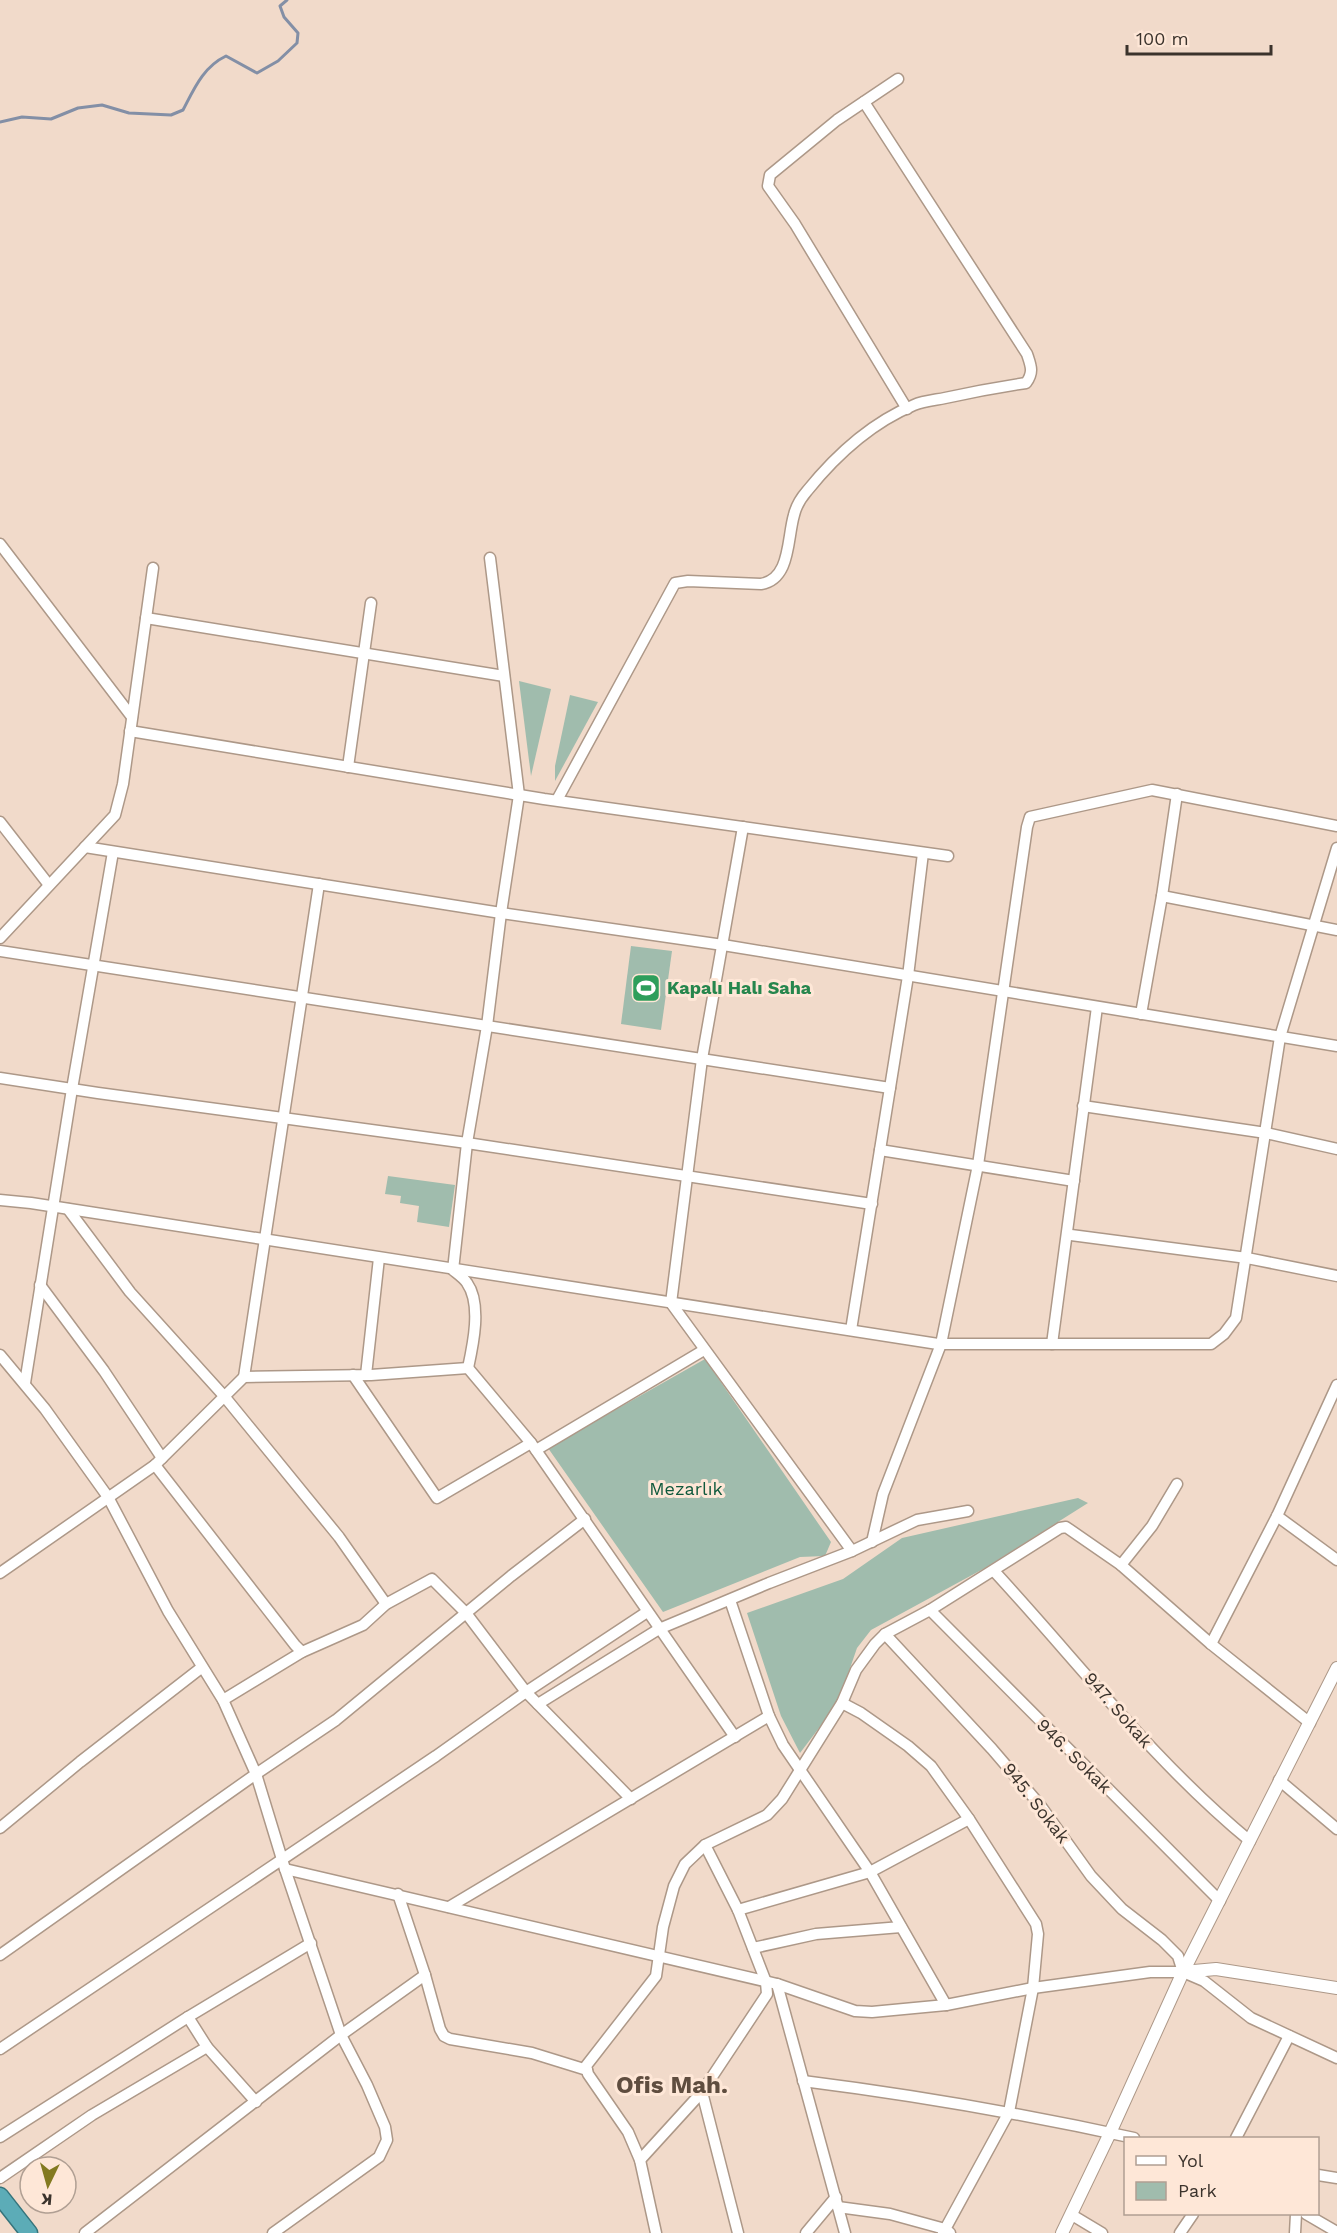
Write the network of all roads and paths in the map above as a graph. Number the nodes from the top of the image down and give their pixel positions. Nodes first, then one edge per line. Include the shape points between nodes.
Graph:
1 (898, 79) dead end
2 (864, 102) junction
3 (907, 409) junction
4 (0, 544) edge
5 (490, 558) dead end
6 (153, 568) dead end
7 (371, 603) dead end
8 (146, 618) junction
9 (363, 654) junction
10 (504, 676) junction
11 (132, 717) junction
12 (130, 731) junction
13 (348, 767) junction
14 (1176, 794) junction
15 (519, 795) junction
16 (557, 801) junction
17 (0, 822) edge
18 (1337, 826) edge
19 (743, 827) junction
20 (85, 848) junction
21 (1337, 848) edge
22 (113, 852) junction
23 (923, 853) junction
24 (948, 856) dead end
25 (318, 884) junction
26 (50, 885) junction
27 (1162, 896) junction
28 (501, 913) junction
29 (1312, 925) junction
30 (1337, 930) edge
31 (0, 938) edge
32 (723, 945) junction
33 (0, 951) edge
34 (94, 967) junction
35 (908, 976) junction
36 (1004, 991) junction
37 (302, 999) junction
38 (1097, 1007) junction
39 (1141, 1014) junction
40 (487, 1026) junction
41 (1281, 1037) junction
42 (1337, 1046) edge
43 (702, 1059) junction
44 (0, 1078) edge
45 (890, 1088) junction
46 (72, 1089) junction
47 (1083, 1106) junction
48 (282, 1117) junction
49 (1266, 1133) junction
50 (467, 1143) junction
51 (1337, 1149) edge
52 (880, 1150) junction
53 (978, 1165) junction
54 (686, 1176) junction
55 (1074, 1180) junction
56 (0, 1200) edge
57 (872, 1204) junction
58 (55, 1207) junction
59 (68, 1209) junction
60 (1071, 1235) dead end
61 (264, 1240) junction
62 (379, 1258) junction
63 (1247, 1258) junction
64 (453, 1270) junction
65 (1337, 1276) edge
66 (40, 1285) junction
67 (671, 1303) junction
68 (851, 1330) junction
69 (941, 1344) junction
70 (1052, 1344) junction
71 (704, 1350) junction
72 (0, 1355) edge
73 (468, 1368) junction
74 (353, 1375) junction
75 (366, 1375) junction
76 (244, 1377) junction
77 (25, 1383) junction
78 (1337, 1385) edge
79 (224, 1396) junction
80 (534, 1447) junction
81 (159, 1461) junction
82 (1177, 1484) dead end
83 (108, 1497) junction
84 (968, 1511) dead end
85 (1277, 1516) junction
86 (585, 1519) junction
87 (872, 1542) junction
88 (852, 1551) junction
89 (1337, 1560) edge
90 (1121, 1565) junction
91 (993, 1571) junction
92 (0, 1573) edge
93 (730, 1600) junction
94 (386, 1604) junction
95 (930, 1610) junction
96 (647, 1612) junction
97 (466, 1613) junction
98 (659, 1629) junction
99 (885, 1634) junction
100 (1211, 1644) junction
101 (302, 1652) junction
102 (201, 1668) junction
103 (1337, 1668) edge
104 (526, 1692) junction
105 (223, 1700) junction
106 (842, 1703) junction
107 (538, 1704) junction
108 (770, 1716) junction
109 (1310, 1723) junction
110 (735, 1737) junction
111 (800, 1771) junction
112 (256, 1774) junction
113 (1279, 1780) junction
114 (630, 1799) junction
115 (969, 1819) junction
116 (0, 1828) edge
117 (1337, 1829) edge
118 (1250, 1842) junction
119 (705, 1845) junction
120 (284, 1864) junction
121 (870, 1872) junction
122 (398, 1894) junction
123 (1220, 1901) junction
124 (449, 1906) junction
125 (738, 1910) junction
126 (901, 1927) junction
127 (311, 1943) junction
128 (753, 1948) junction
129 (0, 1954) edge
130 (657, 1956) junction
131 (1183, 1972) junction
132 (424, 1975) junction
133 (772, 1983) junction
134 (1033, 1988) junction
135 (1337, 1988) edge
136 (946, 2005) junction
137 (188, 2017) junction
138 (342, 2035) junction
139 (1289, 2036) junction
140 (207, 2047) junction
141 (0, 2049) edge
142 (1337, 2058) edge
143 (587, 2070) junction
144 (803, 2081) junction
145 (702, 2092) junction
146 (256, 2102) junction
147 (1009, 2112) junction
148 (1110, 2133) junction
149 (0, 2137) edge
150 (1126, 2137) edge
151 (1237, 2137) edge
152 (640, 2160) junction
153 (1319, 2175) edge
154 (0, 2178) edge
155 (1337, 2178) edge
156 (0, 2196) edge
157 (837, 2202) junction
158 (1072, 2215) junction
159 (1192, 2215) edge
160 (1296, 2215) edge
161 (1308, 2215) edge
162 (946, 2232) edge
163 (1337, 2232) edge
164 (29, 2233) edge
165 (85, 2233) edge
166 (273, 2233) edge
167 (656, 2233) edge
168 (738, 2233) edge
169 (806, 2233) edge
170 (845, 2233) edge
171 (1062, 2233) edge
172 (1102, 2233) edge
173 (1180, 2233) edge
174 (1295, 2233) edge

1 - 2 street
2 - 3 street via 770,175 768,186
2 - 3 street via 1027,354 1032,369 1026,383 915,404
3 - 16 street via 869,429 821,473 801,498 787,553 778,576 770,582 675,583
4 - 11 street
5 - 10 street
6 - 8 street
7 - 9 street
8 - 9 street
8 - 11 street
9 - 10 street
9 - 13 street
10 - 15 street
11 - 12 street
12 - 13 street
12 - 20 street via 115,815
13 - 15 street
14 - 18 street
14 - 27 street
14 - 36 street via 1152,790 1030,817
15 - 16 street
15 - 28 street
16 - 19 street
17 - 26 street
19 - 23 street
19 - 32 street
20 - 22 street
20 - 26 street
21 - 29 street
22 - 25 street
22 - 34 street
23 - 24 street
23 - 35 street
25 - 28 street
25 - 37 street
26 - 31 street
27 - 29 street
27 - 39 street
28 - 32 street
28 - 40 street
29 - 30 street
29 - 41 street
32 - 35 street
32 - 43 street
33 - 34 street
34 - 37 street
34 - 46 street
35 - 36 street
35 - 45 street
36 - 38 street
36 - 53 street
37 - 40 street
37 - 48 street
38 - 39 street
38 - 47 street
39 - 41 street
40 - 43 street
40 - 50 street
41 - 42 street
41 - 49 street
43 - 45 street
43 - 54 street
44 - 46 street
45 - 52 street
46 - 48 street
46 - 58 street
47 - 49 street
47 - 55 street
48 - 50 street
48 - 61 street
49 - 51 street
49 - 63 street
50 - 54 street
50 - 64 street
52 - 53 street
52 - 57 street
53 - 55 street
53 - 69 street
54 - 57 street
54 - 67 street
55 - 70 street
56 - 58 street
57 - 68 street
58 - 59 street
58 - 66 street
59 - 61 street
59 - 79 street via 143,1308
60 - 63 street
61 - 62 street
61 - 76 street
62 - 64 street
62 - 75 street
63 - 65 street
63 - 70 street via 1236,1318 1211,1344
64 - 67 street
64 - 73 street via 467,1283 473,1296 475,1333
66 - 77 street
66 - 81 street via 104,1371
67 - 68 street
67 - 71 street
68 - 69 street
69 - 70 street
69 - 87 street via 884,1494
71 - 80 street
71 - 88 street
72 - 77 street
73 - 75 street
73 - 80 street
74 - 75 street
74 - 76 street
74 - 80 street via 437,1498
76 - 79 street
77 - 83 street
78 - 85 street
79 - 81 street
79 - 94 street via 339,1537
80 - 86 street
81 - 83 street
81 - 101 street
82 - 90 street via 1152,1526
83 - 92 street
83 - 102 street
84 - 87 street via 917,1520
85 - 89 street
85 - 100 street
86 - 96 street
86 - 97 street
87 - 88 street
88 - 93 street
90 - 91 street via 1065,1527
90 - 100 street
91 - 95 street
91 - 118 street, 947. Sokak via 1153,1750
93 - 98 street
93 - 108 street
94 - 97 street via 432,1579
94 - 101 street via 363,1625
95 - 99 street
95 - 123 street, 946. Sokak
96 - 98 street
96 - 104 street
97 - 104 street
97 - 112 street via 336,1720
98 - 107 street
98 - 110 street
99 - 106 street via 856,1670
99 - 131 street, 945. Sokak via 1040,1805 1091,1876 1122,1909 1178,1956
100 - 109 street
101 - 105 street
102 - 105 street
102 - 116 street
103 - 109 street
104 - 107 street
104 - 120 street
105 - 112 street
106 - 111 street
106 - 115 street via 908,1746 931,1766
107 - 114 street
108 - 110 street
108 - 111 street
109 - 113 street
110 - 114 street
111 - 119 street via 767,1815
111 - 121 street
112 - 120 street
112 - 129 street
113 - 117 street
113 - 118 street
114 - 124 street
115 - 121 street
115 - 134 street via 1036,1924
118 - 123 street
119 - 125 street
119 - 130 street via 685,1864 674,1886
120 - 122 street
120 - 127 street
120 - 141 street
121 - 125 street
121 - 126 street
122 - 124 street
122 - 132 street
123 - 131 street
124 - 130 street
125 - 128 street
126 - 128 street via 816,1934
126 - 136 street
127 - 137 street
127 - 138 street
128 - 133 street
130 - 133 street
130 - 143 street via 656,1976 586,2066
131 - 134 street via 1150,1972
131 - 135 street via 1216,1968
131 - 139 street via 1204,1981 1251,2018
131 - 148 street
132 - 138 street
132 - 143 street via 444,2036 532,2053
133 - 136 street via 855,2011
133 - 144 street
133 - 145 street
134 - 136 street
134 - 147 street
137 - 140 street
137 - 149 street
138 - 146 street
138 - 166 street via 368,2085 387,2140 379,2157
139 - 142 street
139 - 151 street
140 - 146 street
140 - 154 street via 92,2115
143 - 152 street via 628,2132
144 - 147 street
144 - 157 street
145 - 152 street
145 - 168 street
146 - 165 street
147 - 148 street
147 - 162 street
148 - 150 street
148 - 158 street
152 - 167 street
153 - 155 street
156 - 164 highway
157 - 162 street
157 - 169 street
157 - 170 street
158 - 171 street
158 - 172 street
159 - 173 street
160 - 174 street
161 - 163 street

